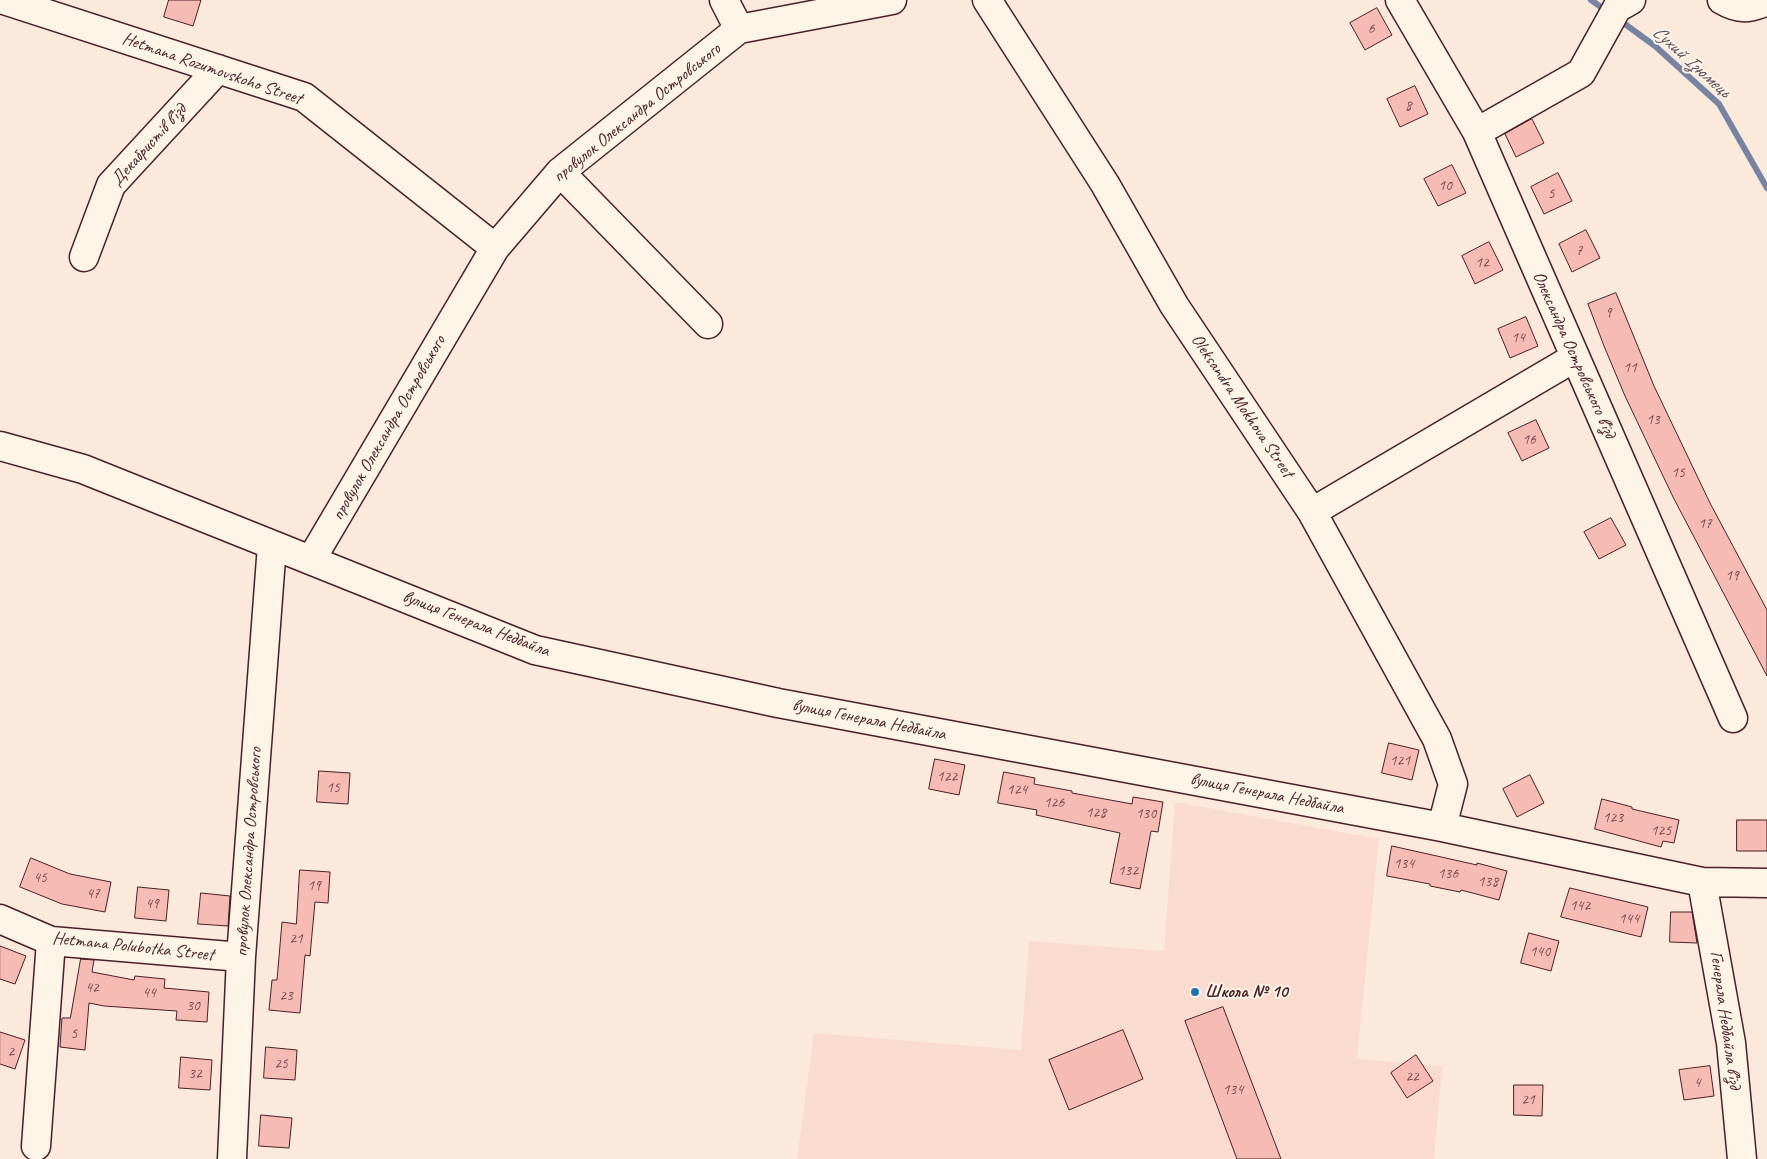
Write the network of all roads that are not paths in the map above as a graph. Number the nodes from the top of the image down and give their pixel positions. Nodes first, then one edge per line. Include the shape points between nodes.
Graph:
1 (4, 0) edge
2 (724, 0) edge
3 (892, 0) edge
4 (987, 0) edge
5 (1400, 0) edge
6 (1722, 0) edge
7 (1767, 1) edge
8 (1619, 10) edge
9 (740, 29) junction
10 (218, 70) junction
11 (1477, 132) junction
12 (560, 172) junction
13 (495, 248) junction
14 (84, 257) dead end
15 (708, 324) dead end
16 (1574, 358) junction
17 (0, 446) edge
18 (1312, 512) junction
19 (272, 544) junction
20 (312, 560) junction
21 (1733, 718) dead end
22 (1442, 827) junction
23 (1702, 882) junction
24 (1767, 883) edge
25 (0, 919) edge
26 (51, 941) junction
27 (241, 957) junction
28 (36, 1146) dead end
29 (232, 1159) edge
30 (1742, 1159) edge

1 - 10 street, Hetmana Rozumovskoho Street
2 - 9 street
3 - 9 street, провулок Олександра Островського
4 - 18 street, Oleksandra Mokhova Street via 1105,184 1174,305
5 - 11 street, Олександра Островського в’їзд
6 - 7 street via 1735,7 1755,6
8 - 11 street via 1581,73
9 - 12 street, провулок Олександра Островського
10 - 13 street, Hetmana Rozumovskoho Street via 304,97
10 - 14 street, Декабристів в’їзд via 111,185
11 - 16 street, Олександра Островського в’їзд
12 - 13 street, провулок Олександра Островського
12 - 15 street
13 - 20 street, провулок Олександра Островського
16 - 18 street
16 - 21 street, Олександра Островського в’їзд
17 - 19 street, вулиця Генерала Недбайла via 83,469
18 - 22 street, Oleksandra Mokhova Street via 1437,738 1453,784
19 - 20 street, вулиця Генерала Недбайла
19 - 27 street, провулок Олександра Островського
20 - 22 street, вулиця Генерала Недбайла via 535,650 778,703
22 - 23 street, вулиця Генерала Недбайла
23 - 24 street, вулиця Генерала Недбайла
23 - 30 street, Генерала Недбайла в’їзд via 1731,1042
25 - 26 street, Hetmana Polubotka Street
26 - 27 street, Hetmana Polubotka Street
26 - 28 street
27 - 29 street, провулок Олександра Островського

